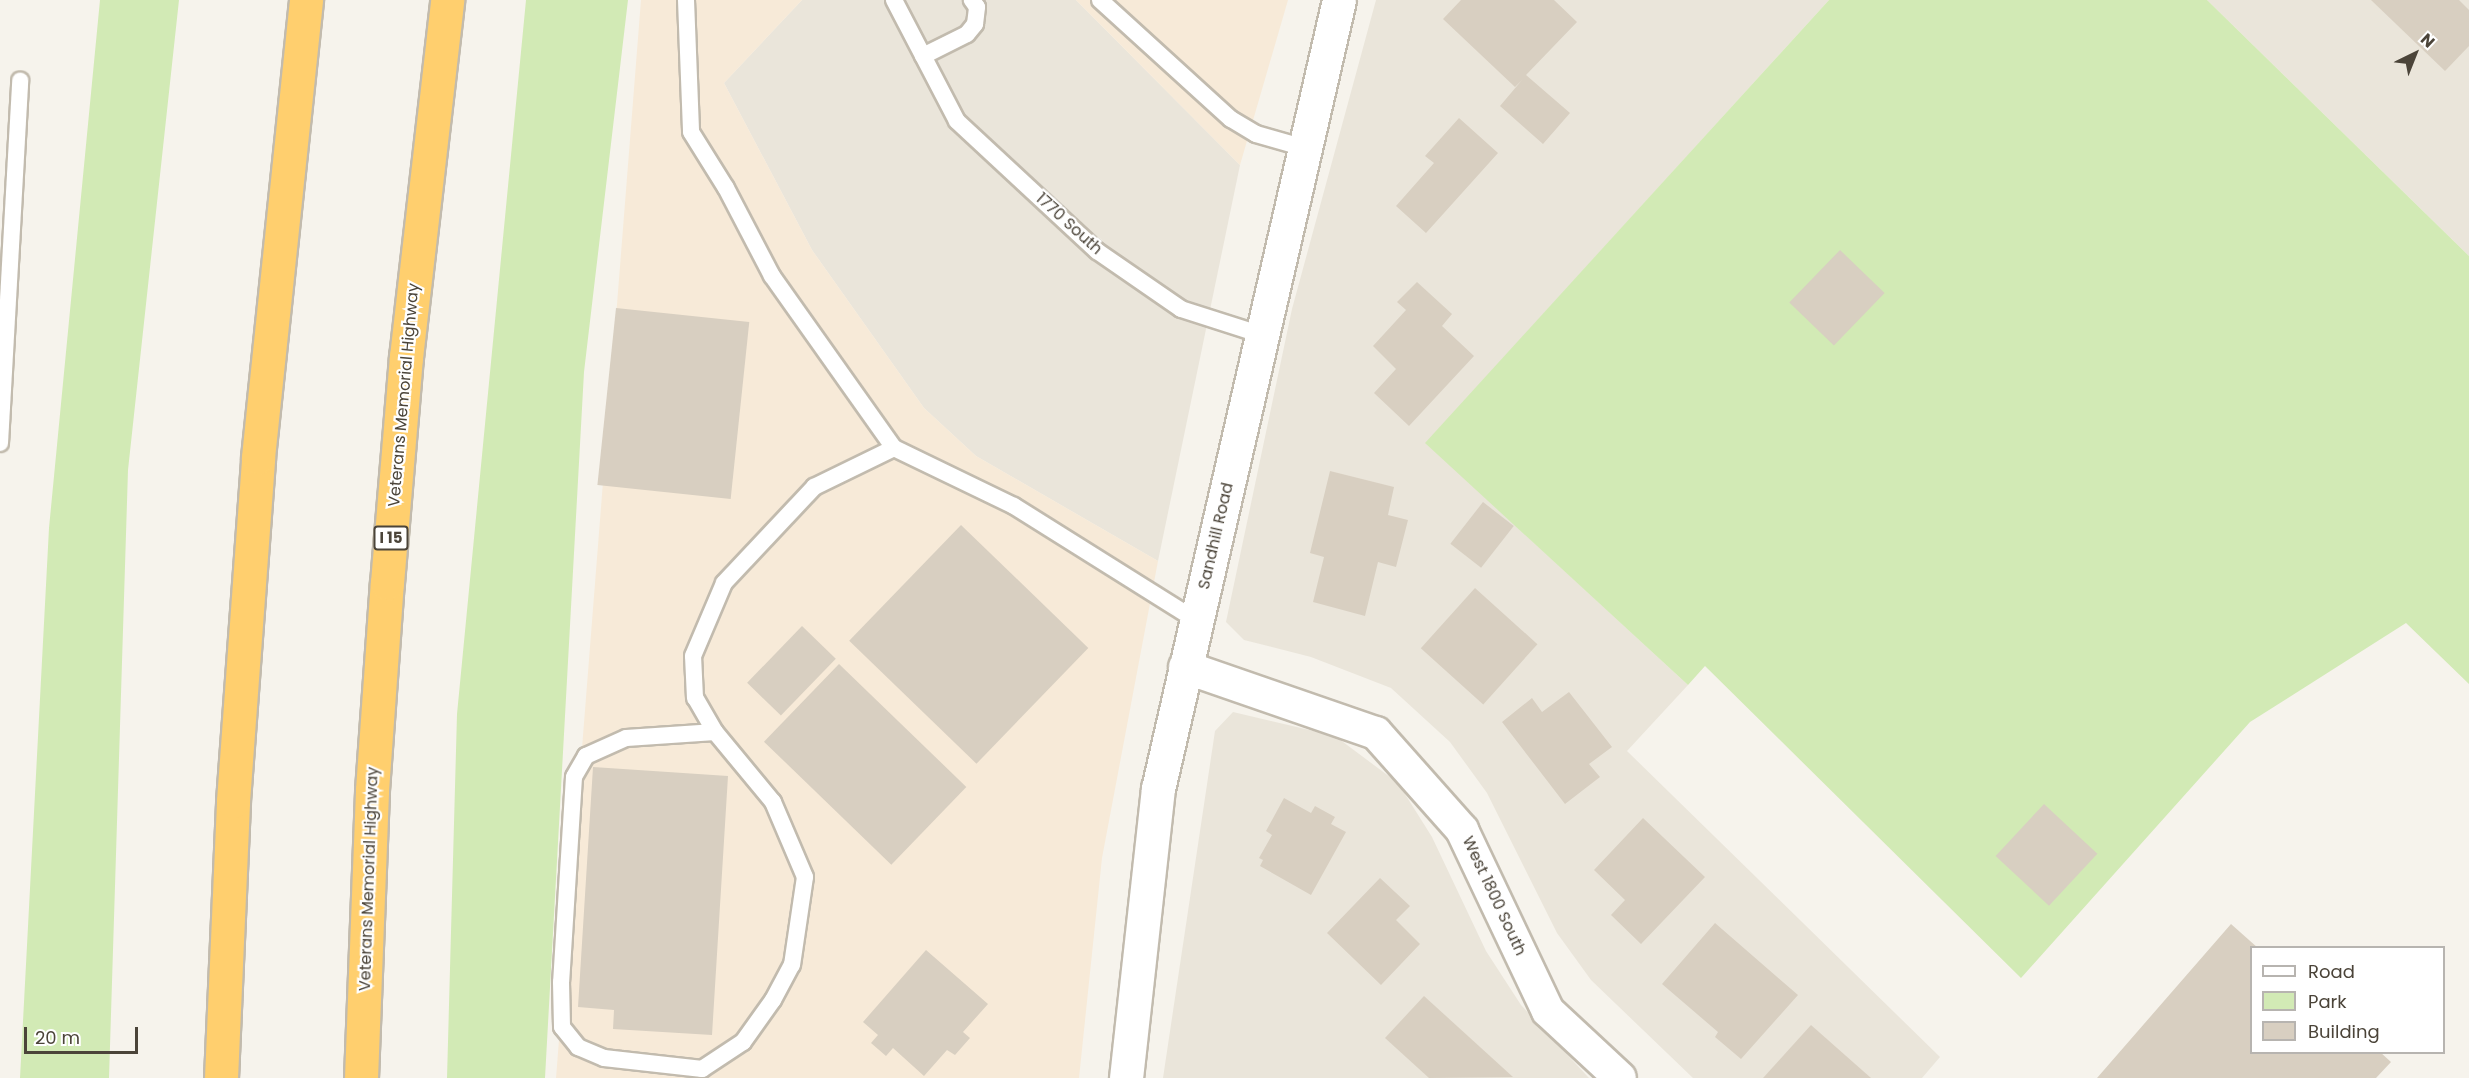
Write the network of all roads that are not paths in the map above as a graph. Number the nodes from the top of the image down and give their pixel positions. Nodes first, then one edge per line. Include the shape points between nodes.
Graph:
1 (306, 0) edge
2 (447, 0) edge
3 (686, 0) edge
4 (894, 0) edge
5 (972, 0) edge
6 (1100, 0) edge
7 (1339, 0) edge
8 (923, 56) junction
9 (20, 81) dead end
10 (1305, 148) junction
11 (1262, 335) junction
12 (0, 443) edge
13 (894, 448) junction
14 (1196, 620) junction
15 (1185, 667) junction
16 (715, 732) junction
17 (221, 1078) edge
18 (361, 1078) edge
19 (1126, 1078) edge
20 (1620, 1078) edge

1 - 17 highway via 258,457 233,801
2 - 18 highway, Veterans Memorial Highway / I 15 via 406,357 387,583 372,790
3 - 13 lane via 691,132 726,188 772,276
4 - 8 lane, 1770 South
5 - 8 lane via 977,7 975,24 967,34
6 - 10 lane via 1231,118 1256,134
7 - 10 street, Sandhill Road
8 - 11 lane, 1770 South via 957,121 1097,251 1181,309
9 - 12 lane
10 - 11 street, Sandhill Road
11 - 14 street, Sandhill Road
13 - 14 lane via 1014,506
13 - 16 lane via 814,487 724,583 693,656 695,698
14 - 15 street, Sandhill Road
15 - 19 street, Sandhill Road via 1158,789
15 - 20 street, West 1800 South via 1376,733 1462,830 1548,1011
16 - 16 lane via 773,802 805,877 792,965 743,1042 702,1069 604,1058 578,1047 562,1027 561,982 574,777 586,756 626,738

